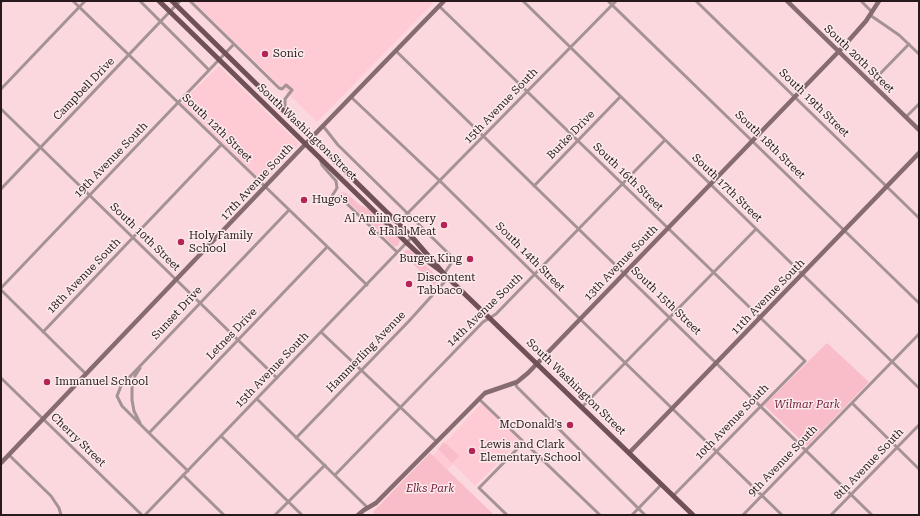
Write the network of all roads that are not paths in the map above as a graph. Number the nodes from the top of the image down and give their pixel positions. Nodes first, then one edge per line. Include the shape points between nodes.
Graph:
1 (73, 1) edge
2 (85, 1) edge
3 (140, 1) edge
4 (159, 1) edge
5 (172, 1) edge
6 (180, 1) edge
7 (190, 1) edge
8 (444, 1) edge
9 (523, 1) edge
10 (608, 1) edge
11 (616, 1) edge
12 (696, 1) edge
13 (787, 1) edge
14 (861, 1) edge
15 (879, 1) edge
16 (612, 5) junction
17 (176, 6) junction
18 (440, 6) junction
19 (79, 7) junction
20 (170, 12) junction
21 (871, 14) junction
22 (161, 22) junction
23 (234, 44) junction
24 (909, 44) junction
25 (570, 48) junction
26 (396, 52) junction
27 (839, 52) junction
28 (225, 54) junction
29 (919, 54) edge
30 (129, 56) junction
31 (220, 60) junction
32 (209, 70) junction
33 (871, 83) junction
34 (1, 89) edge
35 (528, 91) junction
36 (351, 97) junction
37 (620, 97) junction
38 (795, 97) junction
39 (178, 103) junction
40 (919, 104) edge
41 (1, 109) edge
42 (906, 117) junction
43 (323, 126) junction
44 (300, 128) junction
45 (919, 130) edge
46 (484, 137) junction
47 (311, 138) junction
48 (578, 140) junction
49 (665, 140) junction
50 (753, 141) junction
51 (305, 145) junction
52 (221, 146) junction
53 (40, 148) junction
54 (919, 153) edge
55 (320, 159) junction
56 (440, 181) junction
57 (623, 184) junction
58 (710, 184) junction
59 (534, 186) junction
60 (265, 187) junction
61 (887, 187) junction
62 (1, 189) edge
63 (89, 196) junction
64 (332, 196) dead end
65 (336, 200) dead end
66 (289, 210) junction
67 (408, 213) junction
68 (919, 218) edge
69 (398, 223) junction
70 (668, 228) junction
71 (579, 229) junction
72 (756, 229) junction
73 (845, 230) junction
74 (412, 237) junction
75 (133, 238) junction
76 (407, 243) junction
77 (327, 247) junction
78 (397, 252) junction
79 (714, 271) junction
80 (624, 273) junction
81 (535, 274) junction
82 (802, 274) junction
83 (446, 275) junction
84 (176, 280) junction
85 (366, 285) junction
86 (1, 289) edge
87 (199, 303) junction
88 (919, 303) edge
89 (760, 317) junction
90 (490, 318) junction
91 (670, 318) junction
92 (580, 319) junction
93 (43, 332) junction
94 (321, 332) junction
95 (919, 334) edge
96 (238, 341) junction
97 (805, 361) joint
98 (892, 361) junction
99 (716, 362) junction
100 (142, 363) junction
101 (626, 363) junction
102 (537, 364) junction
103 (361, 371) junction
104 (86, 374) junction
105 (1, 378) edge
106 (277, 378) junction
107 (515, 382) junction
108 (919, 388) edge
109 (257, 398) junction
110 (479, 399) junction
111 (852, 403) junction
112 (760, 406) junction
113 (582, 407) junction
114 (400, 408) junction
115 (672, 408) junction
116 (43, 419) junction
117 (919, 425) edge
118 (149, 433) junction
119 (221, 436) junction
120 (296, 438) junction
121 (437, 442) junction
122 (524, 442) junction
123 (897, 448) junction
124 (806, 450) junction
125 (716, 451) junction
126 (629, 453) junction
127 (9, 455) junction
128 (1, 463) edge
129 (325, 464) junction
130 (919, 470) edge
131 (188, 471) junction
132 (183, 475) junction
133 (335, 475) junction
134 (661, 484) junction
135 (851, 494) junction
136 (673, 496) junction
137 (762, 496) junction
138 (288, 502) junction
139 (368, 508) junction
140 (638, 508) junction
141 (60, 515) edge
142 (142, 515) edge
143 (145, 515) edge
144 (224, 515) edge
145 (275, 515) edge
146 (302, 515) edge
147 (358, 515) edge
148 (507, 515) edge
149 (600, 515) edge
150 (632, 515) edge
151 (645, 515) edge
152 (693, 515) edge
153 (743, 515) edge
154 (782, 515) edge
155 (831, 515) edge
156 (872, 515) edge

1 - 19 street, South 12th Street
2 - 19 street
3 - 22 street
4 - 20 main road, South Washington Street
5 - 17 main road, South Washington Street
6 - 17 street, Campbell Drive
7 - 23 street
8 - 18 street, 17th Avenue South
9 - 25 street, South 17th Street
10 - 16 street, South 18th Street
11 - 16 street, 15th Avenue South
12 - 38 street, South 19th Street
13 - 27 street, South 20th Street
14 - 21 street
15 - 21 street, 13th Avenue South
16 - 25 street, 15th Avenue South
16 - 50 street, South 18th Street
17 - 20 street, Campbell Drive
17 - 28 main road, South Washington Street
18 - 26 street, 17th Avenue South
18 - 35 street, South 16th Street
19 - 30 street, South 12th Street
19 - 34 street
20 - 22 street, Campbell Drive
20 - 31 main road, South Washington Street
21 - 24 street
21 - 27 street, 13th Avenue South
22 - 30 street, Campbell Drive
22 - 32 street
23 - 28 street, 19th Avenue South
23 - 44 street via 279,88 282,89 286,85 292,90 285,99 285,105
24 - 29 street
24 - 33 street
25 - 35 street, 15th Avenue South
25 - 37 street, South 17th Street
26 - 36 street, 17th Avenue South
26 - 46 street, South 15th Street
27 - 33 street, South 20th Street
27 - 38 street, 13th Avenue South
28 - 31 street, 19th Avenue South
28 - 44 main road, South Washington Street
30 - 39 street, South 12th Street
30 - 53 street, Campbell Drive
31 - 32 street, 19th Avenue South
31 - 51 main road, South Washington Street
32 - 39 street, 19th Avenue South
33 - 42 street, South 20th Street
35 - 46 street, 15th Avenue South
35 - 48 street, South 16th Street
36 - 43 street, 17th Avenue South
36 - 56 street, South 14th Street
37 - 48 street, Burke Drive
37 - 49 street, South 17th Street
38 - 50 street, 13th Avenue South
38 - 61 street, South 19th Street
39 - 52 street, South 12th Street
39 - 63 street, 19th Avenue South
40 - 42 street
41 - 53 street, South 10th Street
42 - 45 street, South 20th Street
43 - 47 street, 17th Avenue South
43 - 67 street via 338,145
44 - 47 main road, South Washington Street
46 - 56 street, 15th Avenue South
46 - 59 street, South 15th Street
47 - 51 street, 17th Avenue South
47 - 69 main road, South Washington Street
48 - 57 street, South 16th Street
48 - 59 street, Burke Drive
49 - 57 street, 14th Avenue South
49 - 58 street, South 17th Street
50 - 58 street, 13th Avenue South
50 - 73 street, South 18th Street
51 - 55 main road, South Washington Street
51 - 60 street, 17th Avenue South
52 - 60 street, South 12th Street
52 - 75 street, 18th Avenue South
53 - 62 street, Campbell Drive
53 - 63 street, South 10th Street
54 - 61 street, 11th Avenue South
55 - 64 street via 336,181 337,188
55 - 76 main road, South Washington Street
56 - 67 street, 15th Avenue South
56 - 81 street, South 14th Street
57 - 70 street, South 16th Street
57 - 71 street, 14th Avenue South
58 - 70 street, 13th Avenue South
58 - 72 street, South 17th Street
59 - 71 street, South 15th Street
60 - 66 street, South 12th Street
60 - 84 street, 17th Avenue South
61 - 68 street, South 19th Street
61 - 73 street, 11th Avenue South
63 - 75 street, South 10th Street
63 - 86 street, 19th Avenue South
65 - 78 street via 344,200
66 - 77 street, South 12th Street
66 - 87 street, Sunset Drive
67 - 69 street, 15th Avenue South
67 - 83 street, Hammerling Avenue via 452,258
69 - 74 main road, South Washington Street
70 - 79 street, South 16th Street
70 - 80 street, 13th Avenue South
71 - 80 street, South 15th Street
71 - 81 street, 14th Avenue South
72 - 79 street
72 - 82 street, South 17th Street
73 - 82 street, 11th Avenue South
73 - 88 street, South 18th Street
74 - 76 street, 15th Avenue South
74 - 83 main road, South Washington Street
75 - 84 street, South 10th Street
75 - 93 street, 18th Avenue South
76 - 78 street, 15th Avenue South
76 - 83 main road, South Washington Street
77 - 85 street, South 12th Street
77 - 96 street, Letnes Drive
78 - 85 street, 15th Avenue South
79 - 89 street, South 16th Street
79 - 91 street
80 - 91 street, South 15th Street
80 - 92 street, 13th Avenue South
81 - 90 street, 14th Avenue South
81 - 92 street, South 14th Street
82 - 89 street, 11th Avenue South
82 - 98 street, South 17th Street
83 - 90 main road, South Washington Street
83 - 103 street, Hammerling Avenue via 409,321
84 - 87 street, South 10th Street
84 - 104 street, 17th Avenue South
85 - 94 street, 15th Avenue South
86 - 93 street
87 - 96 street, South 10th Street
87 - 100 street, Sunset Drive
89 - 97 street, South 16th Street
89 - 99 street, 11th Avenue South
90 - 102 main road, South Washington Street
90 - 114 street, 14th Avenue South via 483,322
91 - 99 street, South 15th Street
91 - 101 street
92 - 101 street, South 14th Street
92 - 102 street, 13th Avenue South
93 - 104 street
94 - 103 street
94 - 106 street, 15th Avenue South
95 - 98 street, 9th Avenue South
96 - 106 street, South 10th Street
96 - 118 street, Letnes Drive
97 - 112 street, 10th Avenue South
98 - 108 street, South 17th Street
98 - 111 street, 9th Avenue South
99 - 112 street, South 15th Street
99 - 115 street, 11th Avenue South
100 - 118 street via 135,376 132,400 134,411
100 - 118 street, Sunset Drive via 121,386 117,396 122,406
101 - 113 street
101 - 115 street, South 14th Street
102 - 107 street, 13th Avenue South
102 - 113 main road, South Washington Street
103 - 114 street
103 - 120 street, Hammerling Avenue
104 - 116 street, 17th Avenue South
105 - 116 street, Cherry Street
106 - 109 street, 15th Avenue South
107 - 110 street, 13th Avenue South via 489,391
107 - 140 street via 517,387
109 - 119 street, 15th Avenue South
109 - 120 street
110 - 121 street, 13th Avenue South
110 - 122 street
111 - 123 street
111 - 124 street, 9th Avenue South
112 - 124 street, South 15th Street
112 - 125 street, 10th Avenue South
113 - 126 main road, South Washington Street
114 - 121 street
114 - 133 street, 14th Avenue South
115 - 125 street, South 14th Street
115 - 126 street, 11th Avenue South
116 - 127 street, 17th Avenue South
116 - 142 street, Cherry Street
117 - 123 street, 8th Avenue South
118 - 131 street
119 - 131 street, 15th Avenue South
119 - 138 street
120 - 129 street
121 - 139 street, 13th Avenue South
122 - 148 street via 479,488
122 - 149 street
123 - 130 street
123 - 135 street, 8th Avenue South
124 - 135 street, South 15th Street
124 - 137 street, 9th Avenue South
125 - 136 street, 10th Avenue South
125 - 137 street, South 14th Street
126 - 134 main road, South Washington Street
127 - 128 street, 17th Avenue South
127 - 141 street via 51,496 59,508
129 - 133 street
129 - 138 street
131 - 132 street, 15th Avenue South
132 - 143 street, 15th Avenue South
132 - 144 street
133 - 139 street
134 - 136 main road, South Washington Street
134 - 140 street
135 - 155 street, 8th Avenue South
135 - 156 street, South 15th Street
136 - 152 main road, South Washington Street
137 - 153 street, 9th Avenue South
137 - 154 street, South 14th Street
138 - 145 street
138 - 146 street
139 - 147 street, 13th Avenue South
140 - 150 street
140 - 151 street

